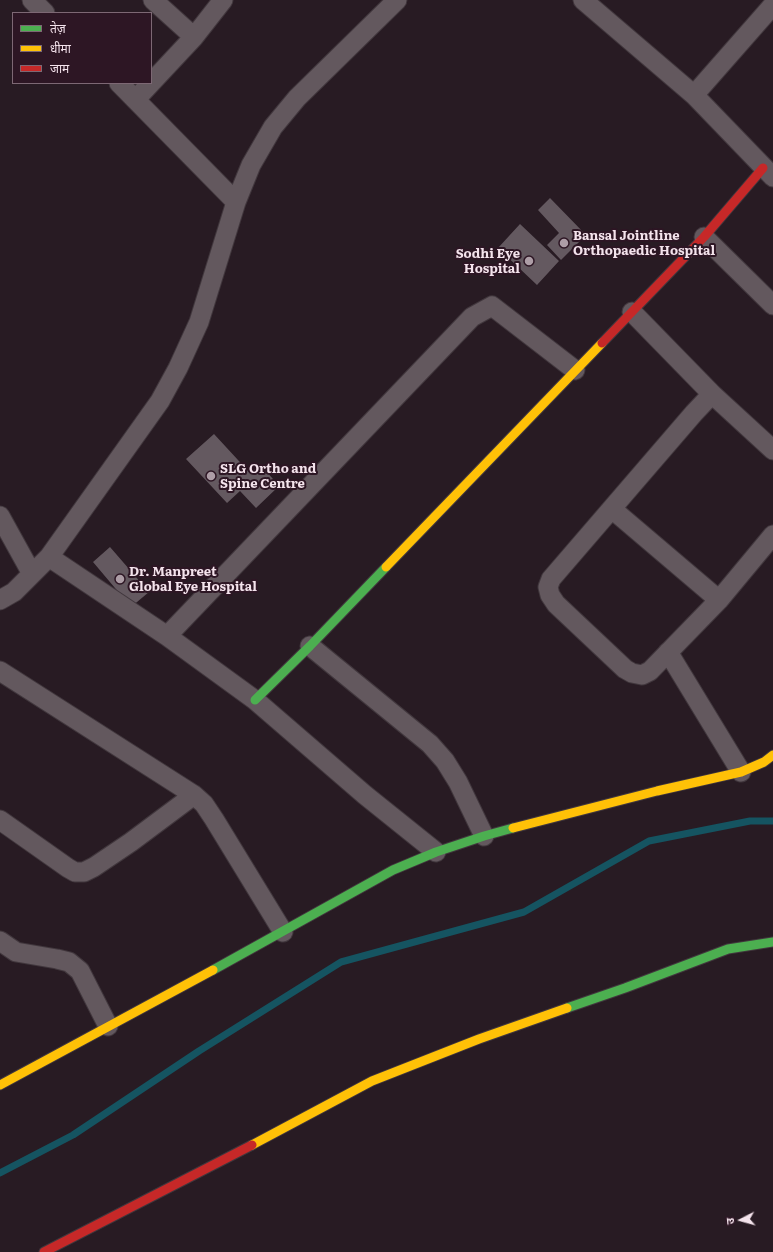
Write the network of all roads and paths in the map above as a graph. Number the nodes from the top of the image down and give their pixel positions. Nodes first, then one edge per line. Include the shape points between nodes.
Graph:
1 (32, 0) edge
2 (153, 0) edge
3 (223, 0) edge
4 (397, 0) edge
5 (583, 0) edge
6 (773, 5) edge
7 (44, 12) edge
8 (194, 37) junction
9 (152, 82) edge
10 (120, 84) edge
11 (150, 84) edge
12 (694, 95) junction
13 (136, 99) junction
14 (768, 173) edge
15 (236, 202) junction
16 (704, 237) junction
17 (773, 305) edge
18 (632, 312) junction
19 (575, 370) junction
20 (712, 394) junction
21 (773, 450) edge
22 (612, 509) junction
23 (0, 516) edge
24 (773, 535) edge
25 (49, 557) junction
26 (32, 574) junction
27 (0, 600) edge
28 (719, 600) junction
29 (167, 636) junction
30 (310, 646) junction
31 (668, 652) junction
32 (0, 671) edge
33 (255, 700) junction
34 (773, 755) edge
35 (741, 772) junction
36 (194, 795) junction
37 (0, 820) edge
38 (484, 836) junction
39 (436, 852) junction
40 (283, 932) junction
41 (0, 941) edge
42 (773, 942) edge
43 (108, 1026) junction
44 (0, 1085) edge
45 (44, 1252) edge

1 - 7 street
2 - 8 street
3 - 8 street
4 - 15 street via 297,98 278,122 251,165
5 - 12 street
6 - 12 street
8 - 9 street
10 - 13 street
11 - 13 street
12 - 14 street
13 - 15 street
14 - 16 street
15 - 25 street via 199,322 178,368 160,401
16 - 17 street
16 - 18 street
18 - 19 street
18 - 20 street
19 - 29 street via 492,306 472,317
19 - 30 street
20 - 21 street
20 - 22 street
22 - 28 street
22 - 31 street via 551,579 548,587 550,595 556,604 632,673 642,674 650,671
23 - 26 street
24 - 28 street
25 - 26 street
25 - 29 street
26 - 27 street via 14,592
28 - 31 street
29 - 33 street
30 - 33 street
30 - 38 street via 430,744 446,761
31 - 35 street
32 - 36 street
33 - 39 street via 365,795
34 - 35 street
35 - 38 street
36 - 37 street via 131,842 84,872 72,870
36 - 40 street via 214,819
38 - 39 street
39 - 40 street via 393,870
40 - 43 street
41 - 43 street via 16,952 69,962 80,971
42 - 45 street via 728,949 479,1039 372,1081
43 - 44 street

